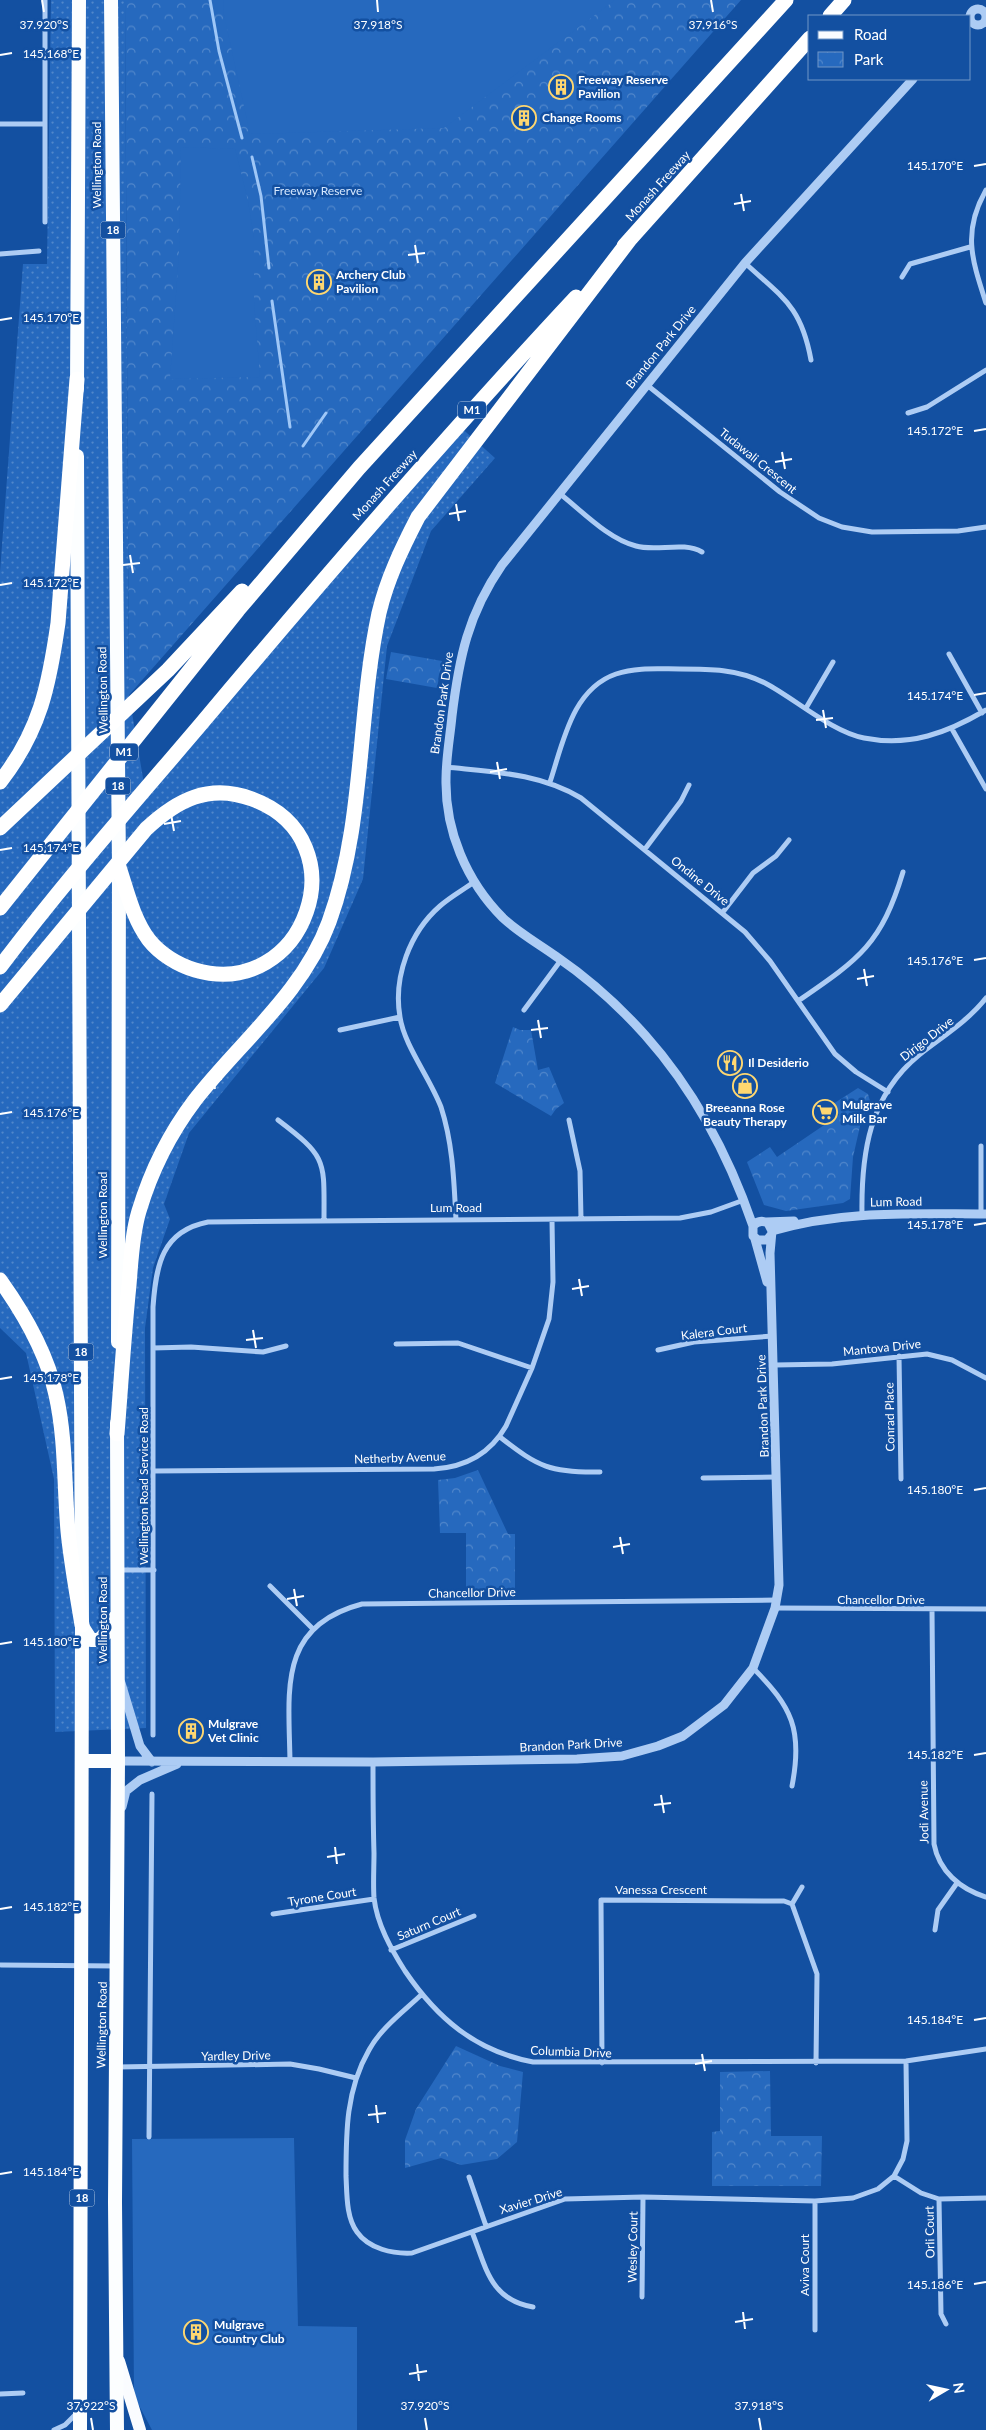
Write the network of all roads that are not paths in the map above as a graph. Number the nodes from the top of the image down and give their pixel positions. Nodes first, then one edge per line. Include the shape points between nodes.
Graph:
1 (45, 0) edge
2 (79, 0) edge
3 (111, 0) edge
4 (786, 0) edge
5 (844, 0) edge
6 (984, 6) edge
7 (831, 15) edge
8 (971, 22) edge
9 (985, 23) edge
10 (808, 40) edge
11 (911, 80) edge
12 (0, 124) edge
13 (45, 124) junction
14 (986, 190) edge
15 (45, 222) dead end
16 (631, 238) junction
17 (970, 247) junction
18 (39, 252) dead end
19 (0, 254) edge
20 (745, 263) junction
21 (902, 276) dead end
22 (986, 303) edge
23 (812, 360) dead end
24 (986, 370) edge
25 (77, 379) junction
26 (647, 385) junction
27 (908, 413) dead end
28 (359, 468) junction
29 (560, 493) junction
30 (986, 527) edge
31 (702, 552) dead end
32 (949, 654) dead end
33 (833, 662) dead end
34 (806, 708) junction
35 (984, 712) edge
36 (952, 729) junction
37 (446, 767) junction
38 (0, 782) edge
39 (550, 782) junction
40 (689, 784) dead end
41 (986, 789) edge
42 (0, 828) edge
43 (789, 840) dead end
44 (645, 849) junction
45 (119, 867) joint
46 (903, 872) dead end
47 (474, 882) junction
48 (122, 892) junction
49 (0, 908) edge
50 (723, 912) junction
51 (561, 960) junction
52 (0, 967) edge
53 (986, 998) edge
54 (798, 1001) junction
55 (0, 1006) edge
56 (524, 1010) dead end
57 (400, 1017) junction
58 (340, 1030) dead end
59 (888, 1092) junction
60 (278, 1120) dead end
61 (569, 1120) dead end
62 (980, 1146) dead end
63 (744, 1200) junction
64 (984, 1214) edge
65 (862, 1215) junction
66 (581, 1219) junction
67 (456, 1220) junction
68 (552, 1220) junction
69 (324, 1221) junction
70 (806, 1221) junction
71 (764, 1222) junction
72 (753, 1226) junction
73 (771, 1233) junction
74 (755, 1239) junction
75 (171, 1240) joint
76 (0, 1280) edge
77 (772, 1312) junction
78 (773, 1336) junction
79 (396, 1344) dead end
80 (286, 1346) dead end
81 (153, 1348) junction
82 (658, 1350) dead end
83 (899, 1356) junction
84 (775, 1366) junction
85 (532, 1368) junction
86 (986, 1378) edge
87 (117, 1434) junction
88 (500, 1437) junction
89 (153, 1471) junction
90 (600, 1472) dead end
91 (777, 1477) junction
92 (703, 1478) dead end
93 (901, 1479) dead end
94 (118, 1570) junction
95 (154, 1570) junction
96 (270, 1586) dead end
97 (776, 1604) junction
98 (986, 1609) edge
99 (118, 1610) junction
100 (932, 1610) junction
101 (82, 1625) junction
102 (312, 1628) junction
103 (753, 1668) junction
104 (118, 1673) junction
105 (153, 1735) dead end
106 (82, 1761) junction
107 (118, 1761) junction
108 (152, 1762) junction
109 (179, 1762) junction
110 (290, 1762) junction
111 (372, 1762) junction
112 (792, 1786) dead end
113 (152, 1794) dead end
114 (118, 1822) junction
115 (957, 1883) junction
116 (802, 1887) dead end
117 (986, 1897) edge
118 (374, 1899) junction
119 (792, 1904) junction
120 (273, 1914) dead end
121 (474, 1916) dead end
122 (935, 1930) dead end
123 (391, 1950) junction
124 (1, 1965) dead end
125 (82, 1966) junction
126 (117, 1966) junction
127 (421, 1995) junction
128 (986, 2049) edge
129 (906, 2061) junction
130 (602, 2063) junction
131 (816, 2063) junction
132 (116, 2067) junction
133 (150, 2068) junction
134 (356, 2078) junction
135 (149, 2137) dead end
136 (894, 2176) junction
137 (469, 2177) dead end
138 (644, 2198) junction
139 (986, 2198) edge
140 (939, 2199) junction
141 (815, 2201) junction
142 (486, 2226) junction
143 (472, 2232) junction
144 (642, 2297) dead end
145 (533, 2307) dead end
146 (946, 2324) dead end
147 (815, 2330) dead end
148 (117, 2356) junction
149 (22, 2393) dead end
150 (0, 2394) edge
151 (80, 2409) junction
152 (54, 2430) edge
153 (80, 2430) edge
154 (117, 2430) edge
155 (140, 2430) edge

1 - 13 street
2 - 25 highway, Wellington Road / 18
3 - 45 highway, Wellington Road / 18
4 - 28 highway, M1
5 - 7 highway
6 - 8 street via 972,12
6 - 9 street
8 - 9 street
10 - 16 highway, Monash Freeway / M1
11 - 20 street, Brandon Park Drive
12 - 13 street
13 - 15 street
14 - 17 street via 974,218
16 - 52 highway, Monash Freeway / M1 via 497,381 352,544
16 - 87 highway via 443,482 418,517 394,565 380,611 371,662 350,846 329,924 310,960 284,997 178,1125 152,1174 138,1213
17 - 21 street via 910,264
17 - 22 street
18 - 19 street
20 - 23 street via 797,314 804,327
20 - 26 street, Brandon Park Drive
24 - 27 street via 932,405
25 - 38 highway via 58,623 51,671 41,710 31,732 16,762
25 - 101 highway, Wellington Road / 18
26 - 29 street, Brandon Park Drive
26 - 30 street, Tudawali Crescent via 780,492 819,518 842,527 872,532 958,531
28 - 42 highway via 168,670
28 - 49 highway, M1 via 232,618
29 - 31 street via 616,538 627,543 648,548 692,548
29 - 37 street, Brandon Park Drive via 496,574 471,621 459,662
32 - 35 street
33 - 34 street
34 - 36 street via 844,732 865,738 920,738
34 - 39 street via 758,679 726,670 642,669 615,674 593,688 575,711
35 - 36 street
36 - 41 street
37 - 39 street, Ondine Drive
37 - 47 street, Brandon Park Drive via 446,800 453,832
39 - 44 street, Ondine Drive via 581,798
40 - 44 street via 681,801
43 - 50 street via 776,856 753,873
44 - 50 street, Ondine Drive
45 - 48 highway
46 - 54 street via 887,915 870,945 848,967
47 - 51 street, Brandon Park Drive via 509,923
47 - 57 street via 441,904 415,936 402,970
48 - 55 highway via 148,939 159,951 184,967 221,974 253,968 282,951 292,940 305,920 312,884 310,860 304,842 282,816 258,801 215,793 193,797 171,807 146,829
48 - 87 highway, Wellington Road
50 - 54 street, Ondine Drive via 763,952
51 - 56 street
51 - 63 street, Brandon Park Drive via 625,1014 675,1071 720,1144
53 - 59 street, Dirigo Drive via 963,1023 912,1061
54 - 59 street, Ondine Drive via 841,1061
57 - 58 street
57 - 67 street via 412,1048 430,1079 444,1118 452,1159
59 - 65 street, Dirigo Drive via 873,1122 864,1154
60 - 69 street via 305,1141 320,1160 324,1177
61 - 66 street via 580,1170
62 - 64 street
63 - 66 street, Lum Road via 690,1217
63 - 71 street, Brandon Park Drive
63 - 72 street, Brandon Park Drive
64 - 65 street, Lum Road
65 - 70 street, Lum Road
66 - 68 street, Lum Road
67 - 68 street, Lum Road
67 - 69 street, Lum Road
68 - 85 street, Netherby Avenue via 552,1301 546,1331
69 - 75 street, Lum Road via 208,1222 188,1228
70 - 71 street, Lum Road
70 - 73 street, Lum Road
71 - 72 street
71 - 73 street, Brandon Park Drive
72 - 74 street, Brandon Park Drive
73 - 74 street via 764,1241
73 - 77 street, Brandon Park Drive
74 - 77 street, Brandon Park Drive via 764,1266
75 - 81 street, Wellington Road Service Road via 156,1276
76 - 101 highway via 32,1329 56,1396 64,1456 68,1532
77 - 78 street, Brandon Park Drive
78 - 82 street, Kalera Court via 694,1342
78 - 84 street, Brandon Park Drive
79 - 85 street via 458,1343
80 - 81 street via 263,1352
81 - 89 street, Wellington Road Service Road
83 - 84 street, Mantova Drive via 832,1364
83 - 86 street, Mantova Drive via 941,1356
83 - 93 street, Conrad Place
84 - 91 street, Brandon Park Drive
85 - 88 street, Netherby Avenue
87 - 94 highway, Wellington Road
88 - 89 street, Netherby Avenue via 480,1456 448,1468
88 - 90 street via 530,1460 552,1470
89 - 95 street, Wellington Road Service Road
91 - 92 street
91 - 97 street, Brandon Park Drive via 780,1567
94 - 95 street
94 - 99 highway, Wellington Road
95 - 105 street, Wellington Road Service Road
96 - 102 street
97 - 100 street, Chancellor Drive
97 - 102 street, Chancellor Drive via 362,1604 345,1608
97 - 103 street, Brandon Park Drive
98 - 100 street, Chancellor Drive
99 - 101 highway via 110,1629 99,1640 94,1641 87,1636
99 - 104 highway, Wellington Road
100 - 115 street, Jodi Avenue via 934,1844 944,1870
101 - 106 highway, Wellington Road / 18
102 - 110 street, Chancellor Drive via 291,1670
103 - 111 street, Brandon Park Drive via 724,1705 683,1736 622,1756
103 - 112 street via 780,1698 793,1722 798,1758
104 - 107 highway, Wellington Road
104 - 108 street via 140,1746
106 - 107 highway
106 - 125 highway, Wellington Road / 18
107 - 108 street, Brandon Park Drive
107 - 114 highway, Wellington Road
108 - 109 street, Brandon Park Drive
109 - 110 street, Brandon Park Drive
109 - 114 street via 140,1780 126,1791
110 - 111 street, Brandon Park Drive
111 - 118 street, Columbia Drive
113 - 133 street
114 - 126 highway, Wellington Road
115 - 117 street, Jodi Avenue via 973,1894
115 - 122 street via 938,1910
116 - 119 street
118 - 120 street, Tyrone Court
118 - 123 street, Columbia Drive
119 - 130 street, Vanessa Crescent via 784,1901 601,1900
119 - 131 street via 817,1974
121 - 123 street, Saturn Court
123 - 127 street, Columbia Drive
124 - 125 street
125 - 126 street
125 - 151 highway, Wellington Road / 18
126 - 132 highway, Wellington Road
127 - 130 street, Columbia Drive via 457,2029 477,2042 514,2058 533,2062
127 - 134 street, Xavier Drive via 381,2032
128 - 129 street, Columbia Drive
129 - 131 street, Columbia Drive
129 - 136 street via 907,2142
130 - 131 street, Columbia Drive
132 - 133 street, Yardley Drive
132 - 148 highway, Wellington Road
133 - 134 street, Yardley Drive via 290,2064
133 - 135 street
134 - 143 street, Xavier Drive via 346,2124 347,2198 357,2232 381,2249 398,2254 412,2253
136 - 140 street via 921,2193
136 - 141 street, Xavier Drive via 878,2188 853,2198
137 - 142 street
138 - 141 street, Xavier Drive
138 - 142 street, Xavier Drive via 565,2199
138 - 144 street, Wesley Court
139 - 140 street
140 - 146 street, Orli Court via 941,2314
141 - 147 street, Aviva Court
142 - 143 street, Xavier Drive
143 - 145 street via 492,2281 502,2294 516,2304
148 - 154 highway, Wellington Road
148 - 155 main road
149 - 150 street
151 - 152 street via 65,2425
151 - 153 highway, Wellington Road / 18

